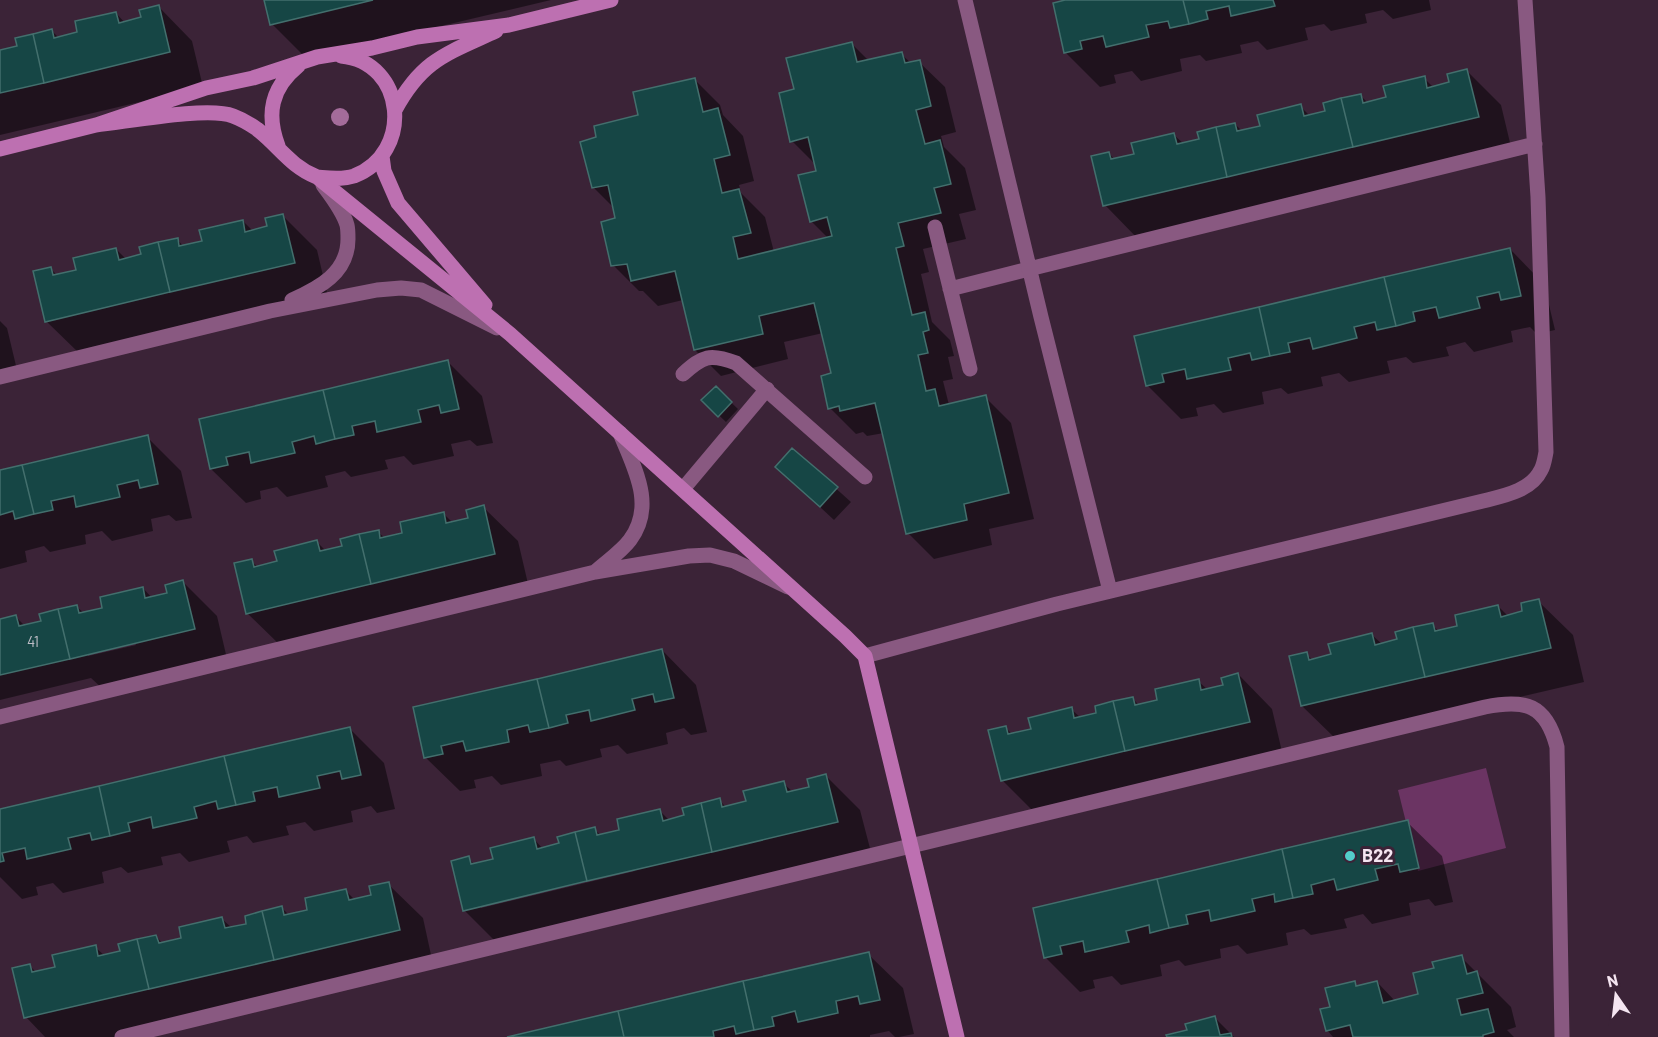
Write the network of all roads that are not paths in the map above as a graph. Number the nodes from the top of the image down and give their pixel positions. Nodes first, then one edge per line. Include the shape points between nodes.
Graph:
1 (611, 0) edge
2 (964, 0) edge
3 (1525, 0) edge
4 (509, 25) junction
5 (332, 55) junction
6 (303, 63) junction
7 (395, 110) junction
8 (96, 125) junction
9 (1535, 144) junction
10 (0, 149) edge
11 (279, 149) junction
12 (382, 156) junction
13 (317, 177) junction
14 (935, 226) dead end
15 (1029, 269) junction
16 (950, 289) junction
17 (270, 311) junction
18 (510, 334) junction
19 (970, 369) dead end
20 (683, 374) dead end
21 (0, 377) edge
22 (767, 389) junction
23 (620, 433) junction
24 (865, 477) dead end
25 (683, 489) junction
26 (595, 572) junction
27 (793, 589) junction
28 (1110, 591) junction
29 (865, 656) junction
30 (0, 717) edge
31 (909, 846) junction
32 (122, 1037) edge
33 (957, 1037) edge
34 (1562, 1037) edge

1 - 4 street
2 - 15 street
3 - 9 street
4 - 5 street via 417,37
4 - 7 street via 425,68 407,87
5 - 6 street
5 - 7 street via 365,63 380,76 391,92
6 - 8 street via 206,88
6 - 11 street via 287,75 276,92 271,111 272,131
7 - 12 street via 395,127
8 - 10 street
8 - 11 street via 207,112 232,115
9 - 15 street
9 - 28 street via 1546,452 1541,471 1530,484 1512,494
11 - 13 street via 302,171
12 - 13 street via 352,176
12 - 18 street via 398,203
13 - 17 street via 348,226 343,263 314,290
13 - 18 street
14 - 16 street
15 - 16 street
15 - 28 street
16 - 19 street
17 - 18 street via 401,288 421,290
17 - 21 street
18 - 23 street
20 - 22 street via 700,359 718,356 736,363
22 - 24 street
22 - 25 street
23 - 25 street
23 - 26 street via 643,497 640,518 630,540
25 - 27 street
26 - 27 street via 710,555 734,561
26 - 30 street
27 - 29 street
28 - 29 street
29 - 31 street
31 - 32 street
31 - 33 street
31 - 34 street via 1485,707 1518,703 1545,719 1557,747

